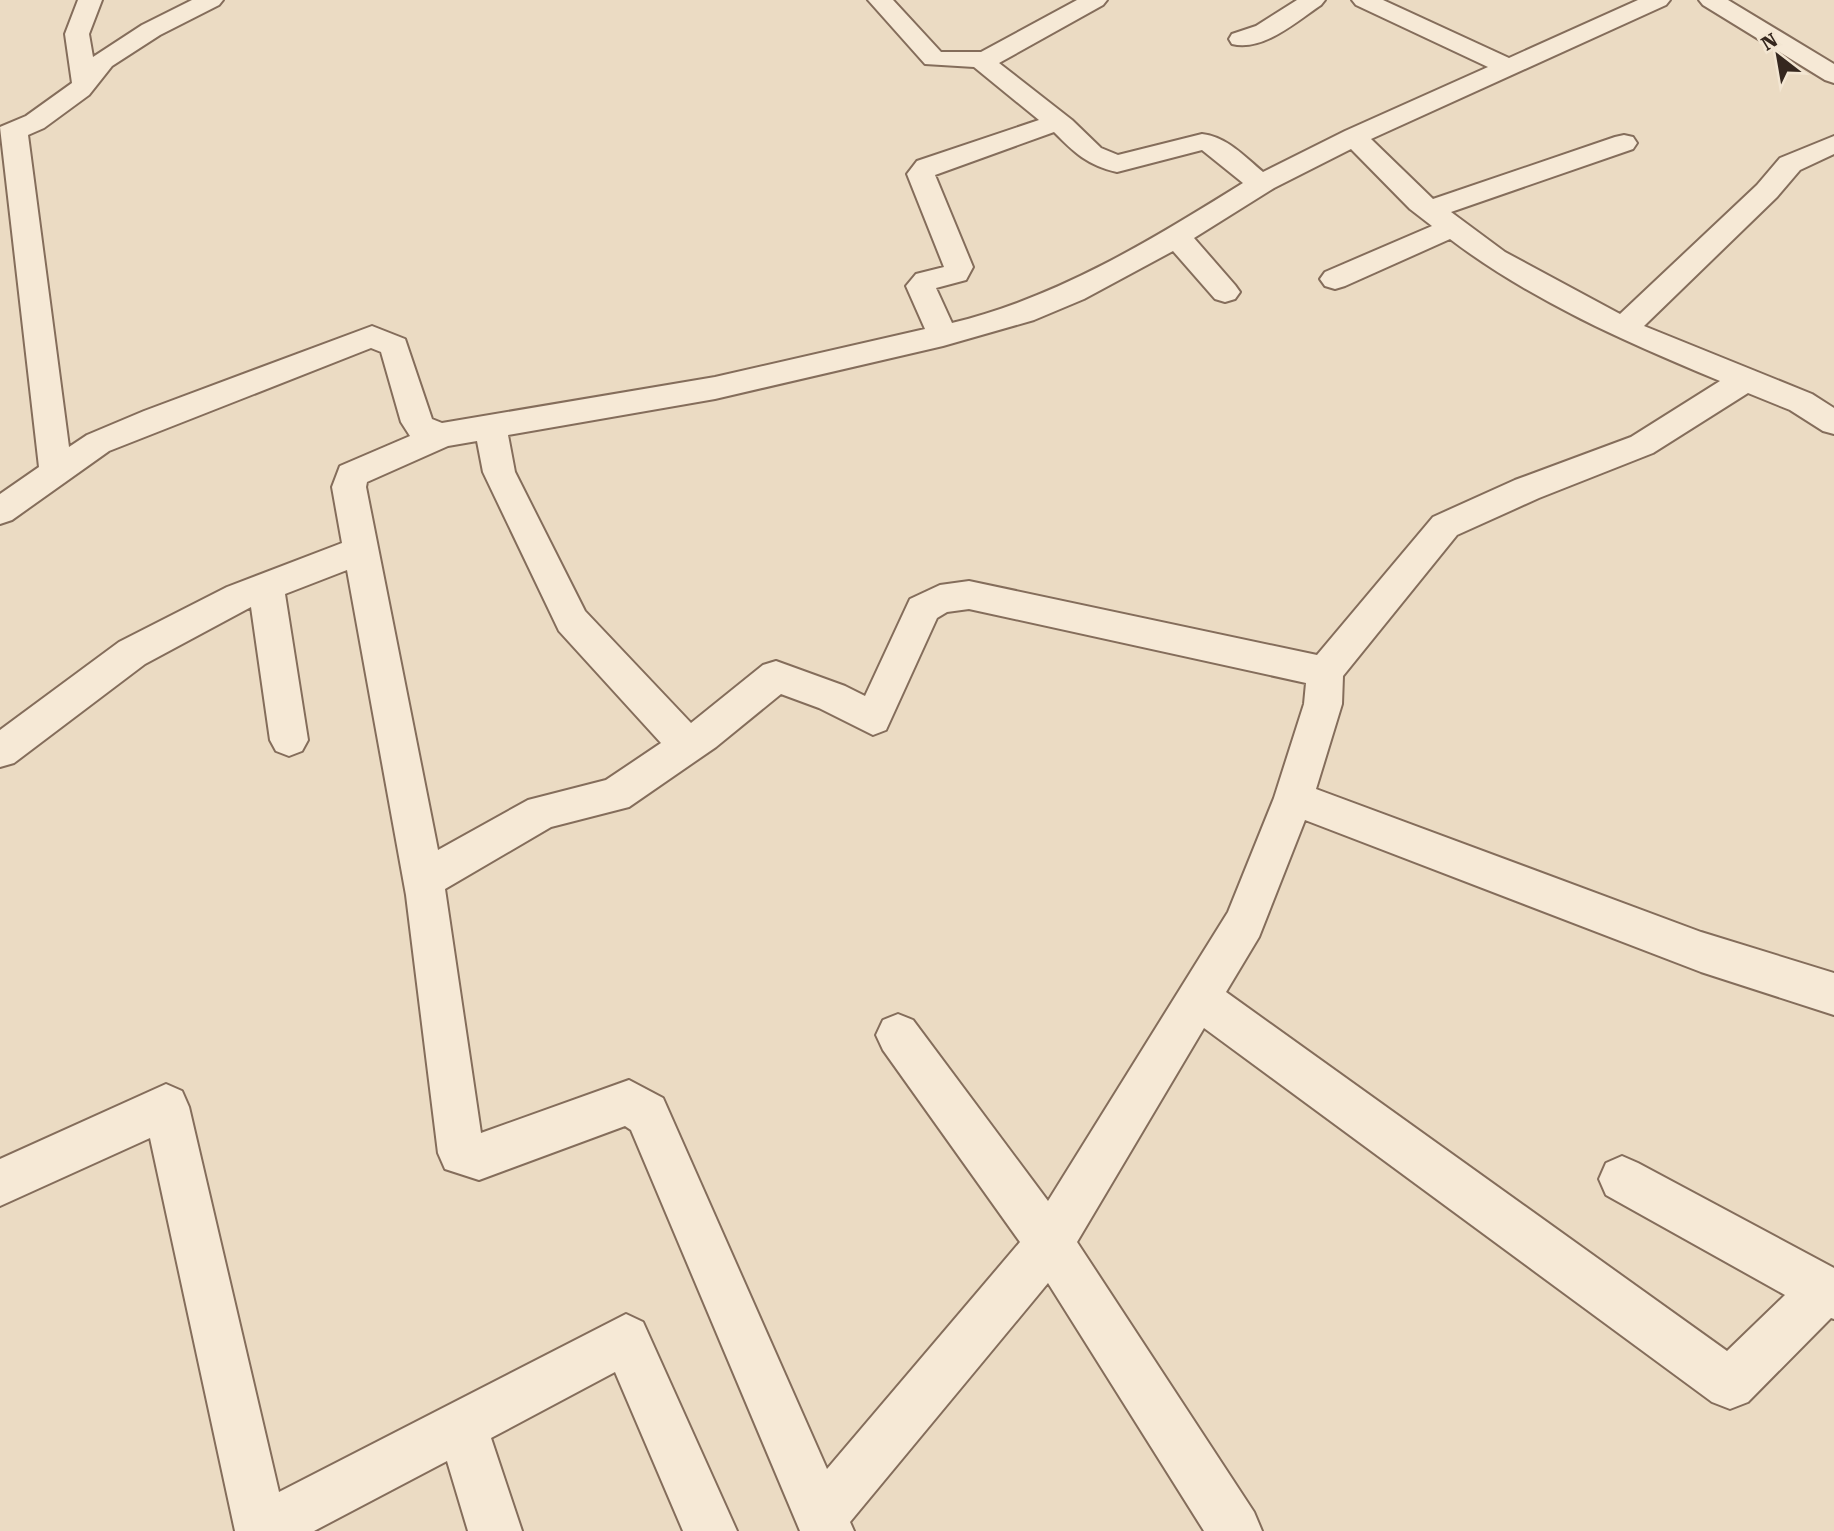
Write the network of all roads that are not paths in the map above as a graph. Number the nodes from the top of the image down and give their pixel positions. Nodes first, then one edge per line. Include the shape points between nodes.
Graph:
1 (90, 0) edge
2 (211, 0) edge
3 (880, 0) edge
4 (1095, 0) edge
5 (1313, 0) edge
6 (1364, 0) edge
7 (1711, 0) edge
8 (1638, 3) edge
9 (1241, 39) dead end
10 (986, 60) junction
11 (1508, 67) junction
12 (1834, 75) edge
13 (85, 85) junction
14 (1057, 122) junction
15 (7, 134) edge
16 (1354, 137) junction
17 (1624, 143) dead end
18 (1834, 144) edge
19 (1261, 184) junction
20 (1442, 218) junction
21 (1176, 236) junction
22 (1335, 279) dead end
23 (1225, 292) dead end
24 (1623, 329) junction
25 (943, 336) junction
26 (1743, 381) junction
27 (1834, 423) edge
28 (491, 428) junction
29 (442, 435) junction
30 (56, 470) junction
31 (0, 511) edge
32 (361, 550) junction
33 (266, 586) junction
34 (1325, 672) junction
35 (289, 740) dead end
36 (688, 746) junction
37 (0, 751) edge
38 (1294, 798) junction
39 (423, 880) junction
40 (1834, 994) edge
41 (1198, 998) junction
42 (898, 1035) dead end
43 (1622, 1179) dead end
44 (0, 1183) edge
45 (1050, 1243) junction
46 (1829, 1293) edge
47 (461, 1425) junction
48 (824, 1524) edge
49 (262, 1530) edge
50 (495, 1531) edge
51 (710, 1531) edge
52 (1235, 1531) edge

1 - 13 street via 77,34
2 - 13 street via 103,61
3 - 10 street via 934,59
4 - 10 street
5 - 9 street via 1265,31
6 - 11 street
7 - 12 street
8 - 11 street
10 - 14 street via 985,65
11 - 16 street
13 - 15 street via 35,122
14 - 19 street via 1091,154 1116,164 1212,143
14 - 25 street via 927,167 921,174 959,267 956,273 921,286
15 - 30 street
16 - 19 street
16 - 20 street
17 - 20 street
18 - 24 street via 1790,164
19 - 21 street
20 - 22 street
20 - 24 street via 1495,259
21 - 23 street
21 - 25 street via 1074,292 1023,313
24 - 26 street
25 - 28 street via 715,388
26 - 27 street via 1801,402
26 - 34 street via 1642,445 1445,526
28 - 29 street
28 - 36 street via 499,472 572,621
29 - 30 street via 424,432 394,346 372,336 98,443
29 - 32 street via 349,479
30 - 31 street
32 - 33 street
32 - 39 street
33 - 35 street
33 - 37 street via 132,653
34 - 36 street via 969,596 940,599 923,609 873,719 776,676
34 - 38 street via 1323,704
36 - 39 street via 615,795 542,812
38 - 40 street via 1701,952
38 - 41 street via 1244,923
39 - 48 street via 461,1153 478,1157 629,1102 647,1114
41 - 45 street
41 - 46 street via 1730,1384
42 - 45 street
43 - 46 street
44 - 49 street via 166,1107
45 - 48 street
45 - 52 street
47 - 49 street
47 - 50 street
47 - 51 street via 626,1339

